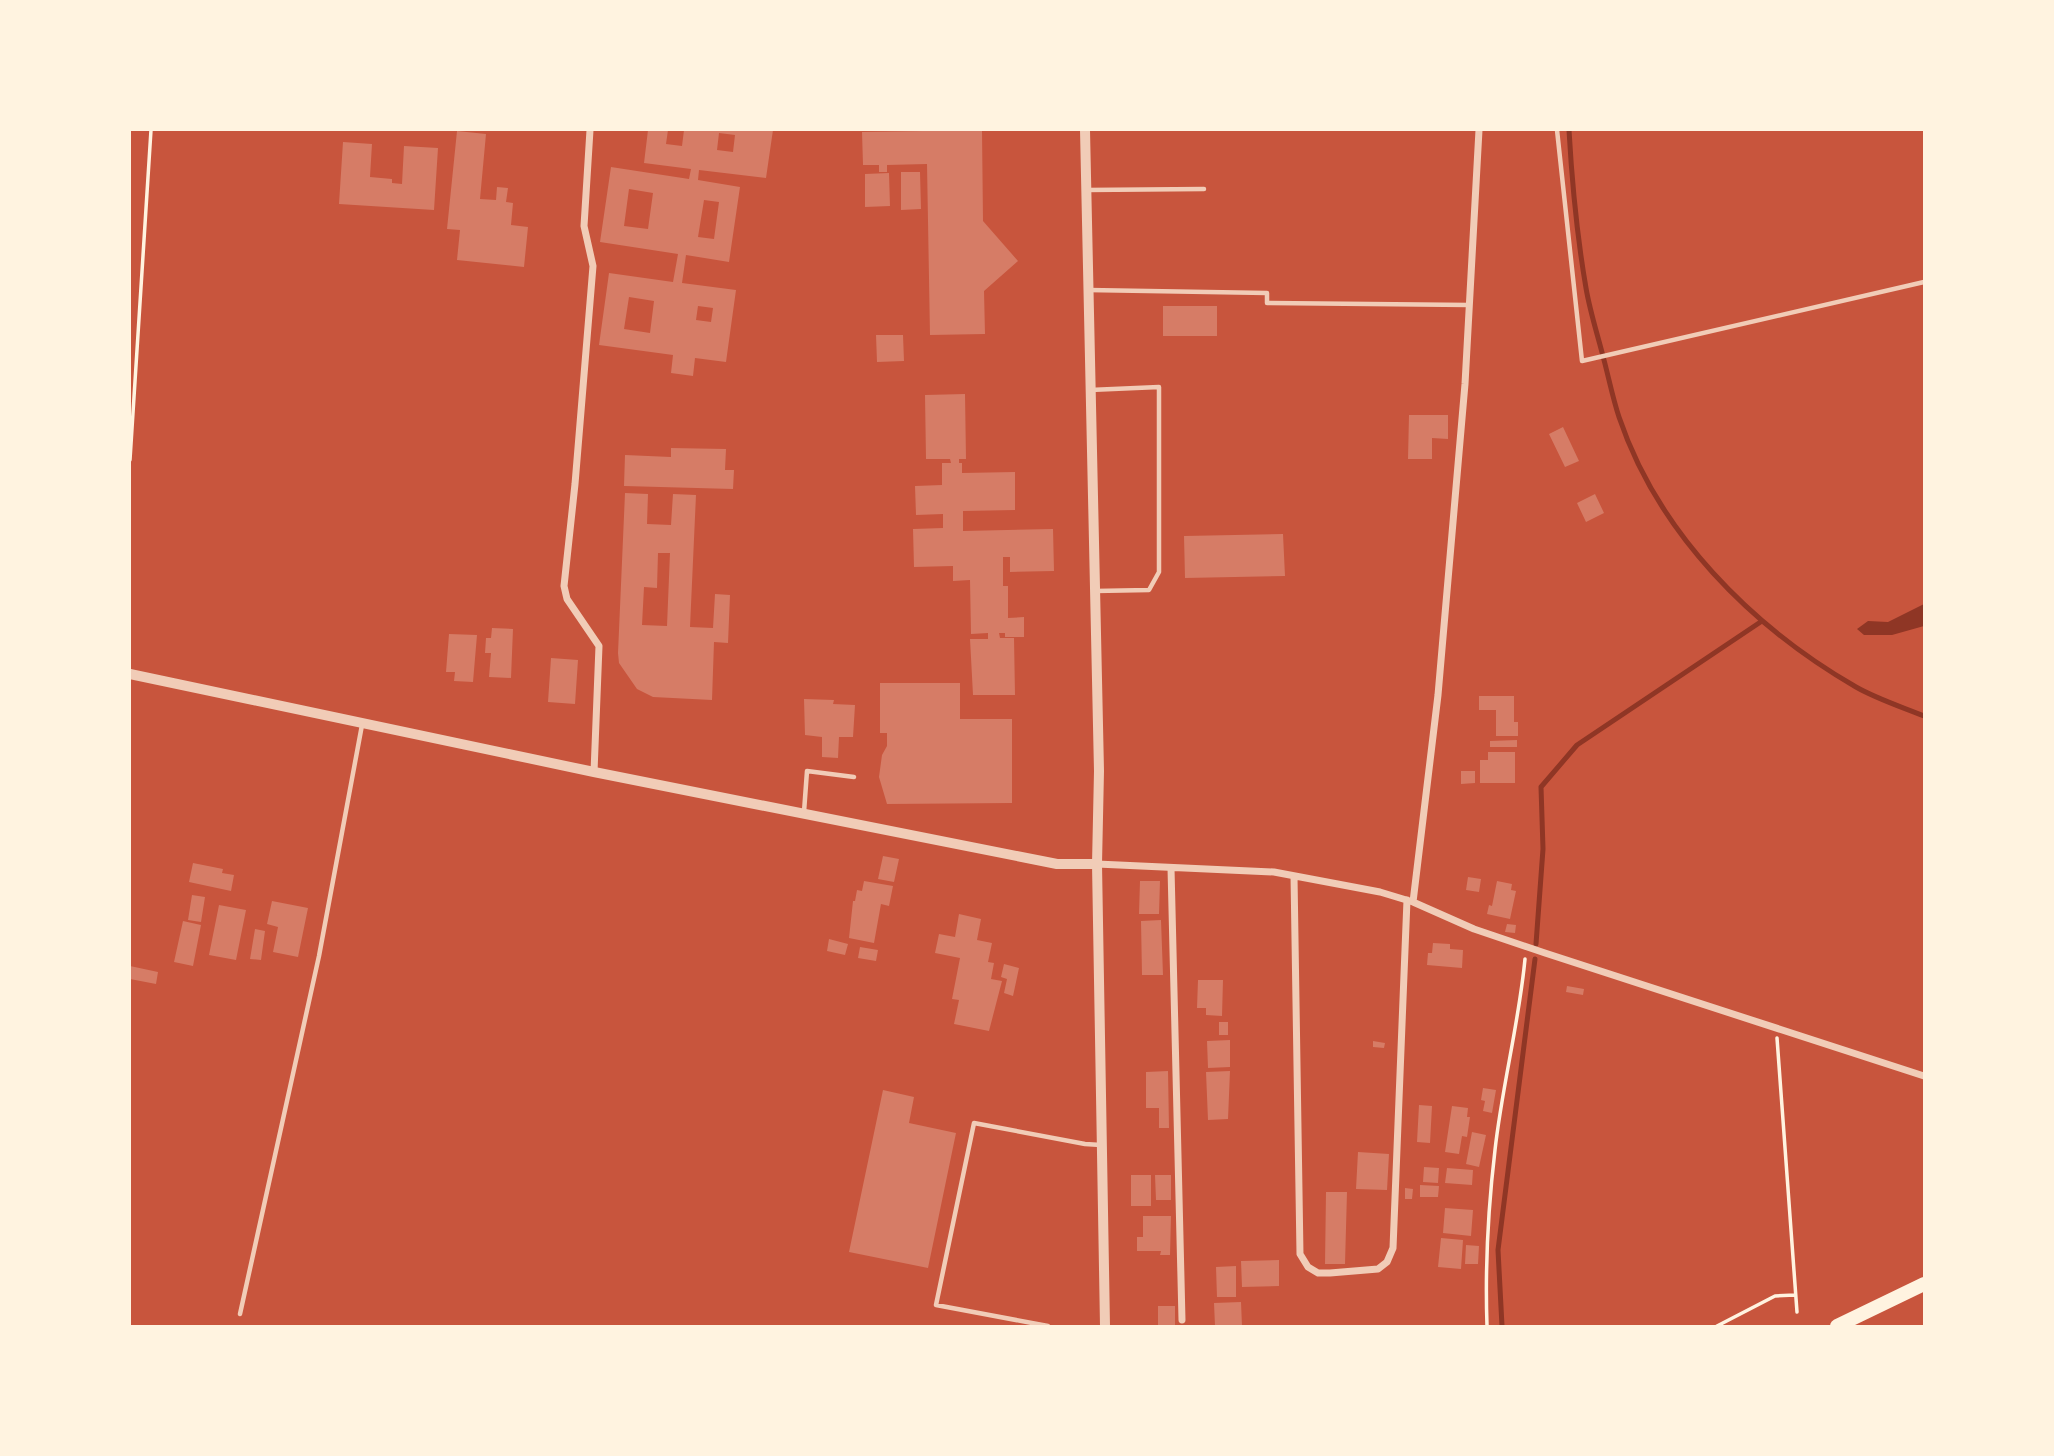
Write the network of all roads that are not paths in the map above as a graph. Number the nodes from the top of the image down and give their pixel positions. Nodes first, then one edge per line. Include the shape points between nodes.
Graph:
1 (590, 130) edge
2 (1085, 130) edge
3 (1479, 130) edge
4 (1557, 130) edge
5 (1086, 190) junction
6 (1205, 190) dead end
7 (1924, 282) edge
8 (1087, 290) junction
9 (1469, 305) junction
10 (1089, 390) junction
11 (1094, 591) junction
12 (130, 674) edge
13 (363, 722) junction
14 (594, 772) junction
15 (854, 776) dead end
16 (804, 813) junction
17 (1097, 864) junction
18 (1171, 868) junction
19 (1294, 876) junction
20 (1410, 901) junction
21 (1924, 1076) edge
22 (1101, 1145) junction
23 (1924, 1284) edge
24 (240, 1314) dead end
25 (1182, 1320) dead end
26 (1048, 1326) edge
27 (1105, 1326) edge
28 (1837, 1326) edge

1 - 14 street via 584,226 593,266 564,586 567,599 599,646
2 - 5 street
3 - 9 street
4 - 7 lane via 1582,361
5 - 6 lane
5 - 8 street
8 - 9 lane via 1267,293 1267,303
8 - 10 street
9 - 20 street via 1438,695
10 - 11 street
10 - 11 lane via 1158,387 1159,572 1149,590
11 - 17 street
12 - 13 street
13 - 14 street
13 - 24 lane via 319,956
14 - 16 street
15 - 16 lane via 807,771
16 - 17 street via 1057,864
17 - 18 street
17 - 22 street
18 - 19 street
18 - 25 street
19 - 20 street
19 - 20 street via 1300,1254 1318,1273 1378,1269 1393,1248
20 - 21 street via 1526,947
22 - 26 lane via 974,1123 936,1305
22 - 27 street
23 - 28 highway

